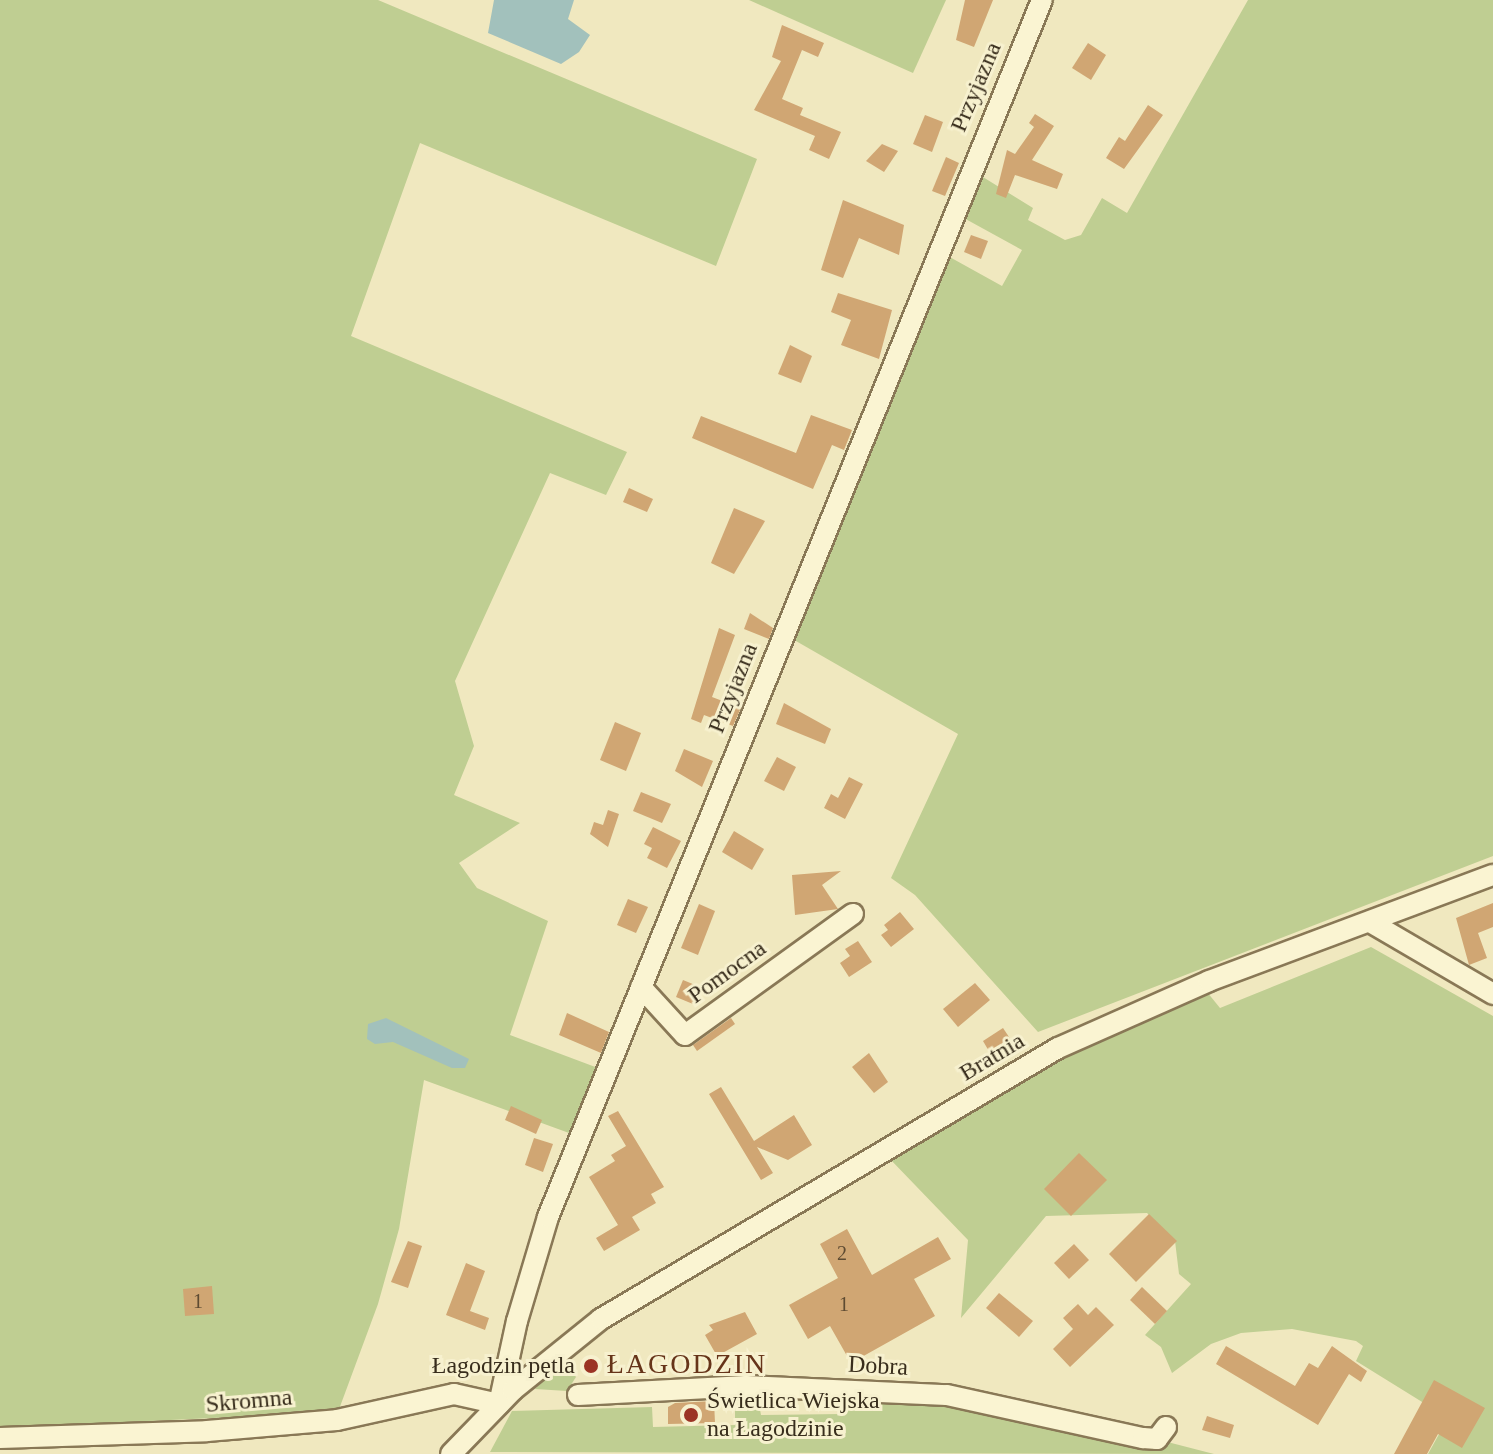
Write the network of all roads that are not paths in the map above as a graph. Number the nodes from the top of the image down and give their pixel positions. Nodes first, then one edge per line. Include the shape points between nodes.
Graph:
1 (1042, 0) edge
2 (1493, 875) edge
3 (853, 914) dead end
4 (1370, 922) junction
5 (641, 987) junction
6 (1493, 994) edge
7 (578, 1395) dead end
8 (499, 1404) junction
9 (1166, 1427) dead end
10 (0, 1438) edge
11 (459, 1451) edge

1 - 5 street, Przyjazna
2 - 4 street, Bratnia
3 - 5 street, Pomocna via 685,1035
4 - 6 street
4 - 8 street, Bratnia via 1209,981 1058,1048 601,1319
5 - 8 street, Przyjazna via 548,1217
7 - 9 street, Dobra via 746,1386 947,1395 1143,1438 1157,1439
8 - 10 street, Skromna via 454,1394 337,1420 207,1431
8 - 11 street, Bratnia

